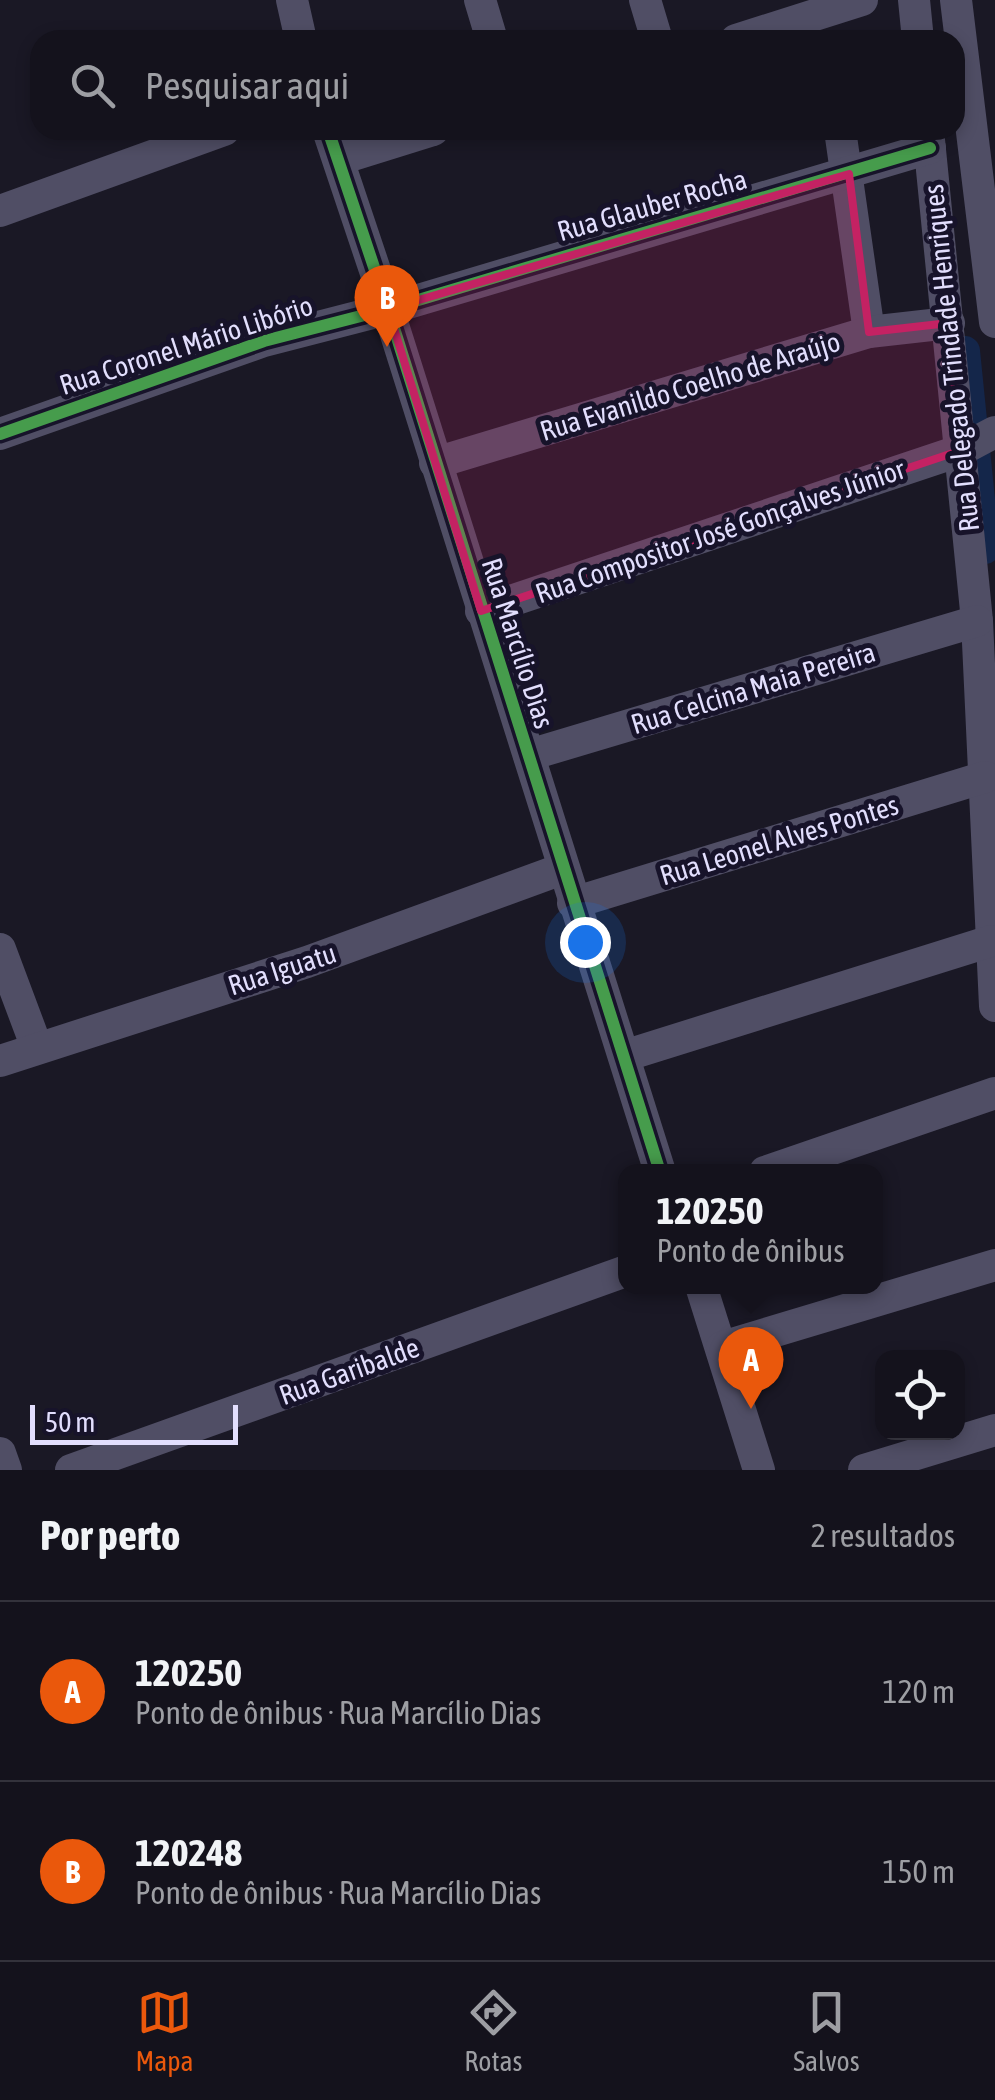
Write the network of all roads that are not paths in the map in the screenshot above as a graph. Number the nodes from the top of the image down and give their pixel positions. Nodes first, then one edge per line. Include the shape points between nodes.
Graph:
1 (292, 0) edge
2 (480, 0) edge
3 (645, 0) edge
4 (862, 0) edge
5 (914, 0) edge
6 (956, 0) edge
7 (817, 18) edge
8 (299, 30) edge
9 (489, 30) edge
10 (653, 30) edge
11 (773, 30) edge
12 (917, 30) edge
13 (960, 30) edge
14 (965, 65) edge
15 (196, 140) edge
16 (367, 140) edge
17 (842, 140) edge
18 (927, 140) edge
19 (929, 140) edge
20 (334, 145) edge
21 (849, 174) junction
22 (0, 211) edge
23 (989, 237) edge
24 (388, 309) junction
25 (995, 322) edge
26 (949, 323) junction
27 (869, 332) junction
28 (0, 434) edge
29 (979, 440) edge
30 (434, 463) junction
31 (480, 611) junction
32 (977, 621) junction
33 (529, 755) junction
34 (985, 777) junction
35 (562, 868) junction
36 (573, 903) junction
37 (992, 941) junction
38 (0, 949) edge
39 (995, 1006) edge
40 (37, 1048) junction
41 (624, 1056) junction
42 (0, 1061) edge
43 (995, 1093) edge
44 (658, 1164) edge
45 (789, 1164) edge
46 (995, 1265) edge
47 (618, 1275) edge
48 (704, 1294) edge
49 (722, 1347) junction
50 (995, 1430) edge
51 (0, 1454) edge
52 (6, 1470) edge
53 (71, 1470) edge
54 (759, 1470) edge
55 (864, 1470) edge

1 - 8 street
2 - 9 street
3 - 10 street
4 - 7 street
5 - 12 street
6 - 13 street, Rua Delegado Trindade Henriques
7 - 11 street
14 - 23 street, Rua Delegado Trindade Henriques
15 - 22 street
16 - 20 street
17 - 21 street
18 - 21 street, Rua Glauber Rocha
19 - 26 street, Rua Delegado Trindade Henriques
20 - 24 street, Rua Marcílio Dias
21 - 24 street, Rua Glauber Rocha
21 - 27 street
23 - 25 street, Rua Delegado Trindade Henriques
24 - 28 street, Rua Coronel Mário Libório via 264,341
24 - 30 street, Rua Marcílio Dias
26 - 27 street, Rua Evanildo Coelho de Araújo
26 - 29 street, Rua Delegado Trindade Henriques
27 - 30 street, Rua Evanildo Coelho de Araújo
29 - 31 street, Rua Compositor José Gonçalves Júnior
29 - 32 street, Rua Delegado Trindade Henriques
30 - 31 street, Rua Marcílio Dias
31 - 33 street, Rua Marcílio Dias
32 - 33 street, Rua Celcina Maia Pereira
32 - 34 street, Rua Delegado Trindade Henriques
33 - 35 street, Rua Marcílio Dias
34 - 36 street, Rua Leonel Alves Pontes
34 - 37 street, Rua Delegado Trindade Henriques
35 - 36 street, Rua Marcílio Dias
35 - 40 street, Rua Iguatu via 307,962
36 - 41 street, Rua Marcílio Dias
37 - 39 street, Rua Delegado Trindade Henriques
37 - 41 street
38 - 40 street
40 - 42 street, Rua Iguatu
41 - 44 street, Rua Marcílio Dias
43 - 45 street
46 - 49 street
47 - 53 street, Rua Garibalde
48 - 49 street
49 - 54 street
50 - 55 street
51 - 52 street

